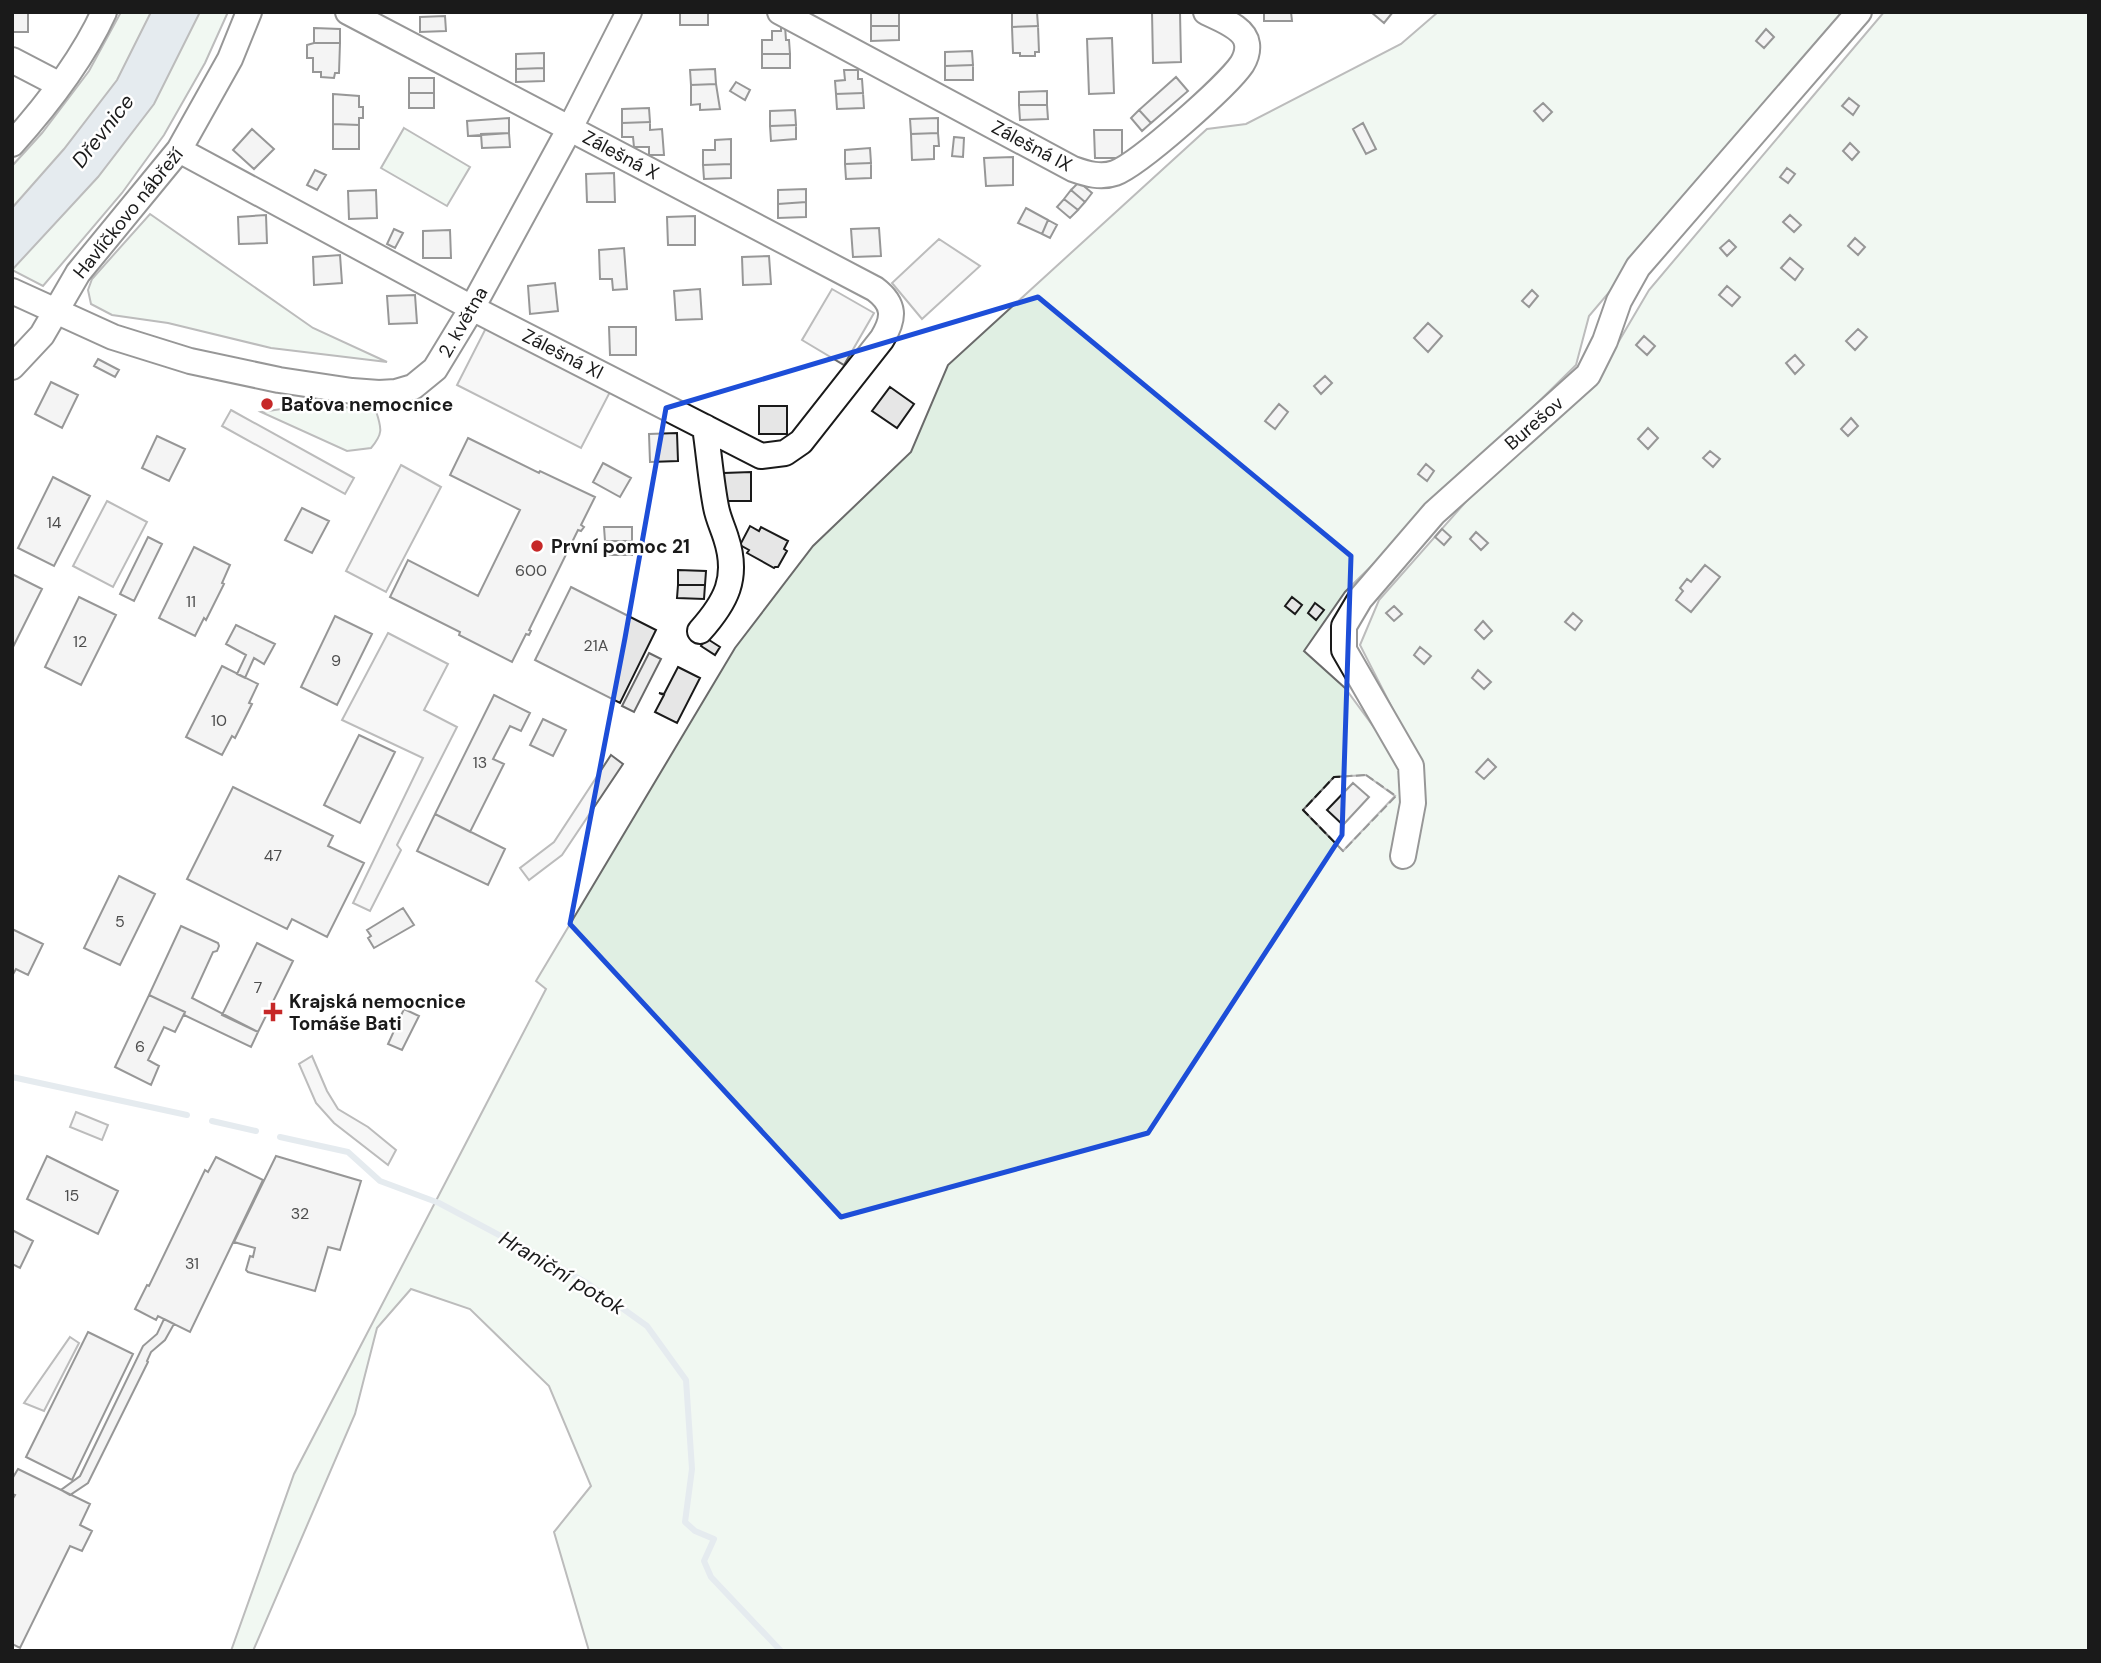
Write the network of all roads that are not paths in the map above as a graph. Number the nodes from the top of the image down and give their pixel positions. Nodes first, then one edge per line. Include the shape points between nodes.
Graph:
1 (104, 12) edge
2 (249, 12) edge
3 (348, 12) edge
4 (629, 12) edge
5 (780, 12) edge
6 (1206, 12) edge
7 (1859, 12) edge
8 (12, 60) edge
9 (60, 85) junction
10 (570, 128) junction
11 (12, 144) edge
12 (179, 150) junction
13 (34, 302) edge
14 (890, 305) joint
15 (472, 307) junction
16 (12, 367) edge
17 (705, 427) junction
18 (700, 631) dead end
19 (1403, 856) dead end

1 - 9 street
2 - 12 street, Havlíčkovo nábřeží via 230,59
3 - 10 street, Zálešná X
4 - 10 street, 2. května
5 - 6 street, Zálešná IX via 1073,169 1098,175 1129,165 1220,89 1243,62 1245,38
7 - 19 street, Burešov via 1639,267 1619,301 1588,375 1434,513 1360,599 1344,626 1343,650 1411,766 1413,803
8 - 9 street
9 - 11 street
10 - 14 street, Zálešná X via 875,289
10 - 15 street, 2. května
12 - 13 street, Havlíčkovo nábřeží via 78,273
12 - 15 street, Zálešná XI
13 - 15 street, 2. května via 113,337 190,361 279,380 379,393 404,390 429,375
13 - 16 street, Havlíčkovo nábřeží via 36,343
14 - 17 street, Zálešná XI via 883,339 793,449 761,456
15 - 17 street, Zálešná XI
17 - 18 street via 716,507 732,566 725,598

